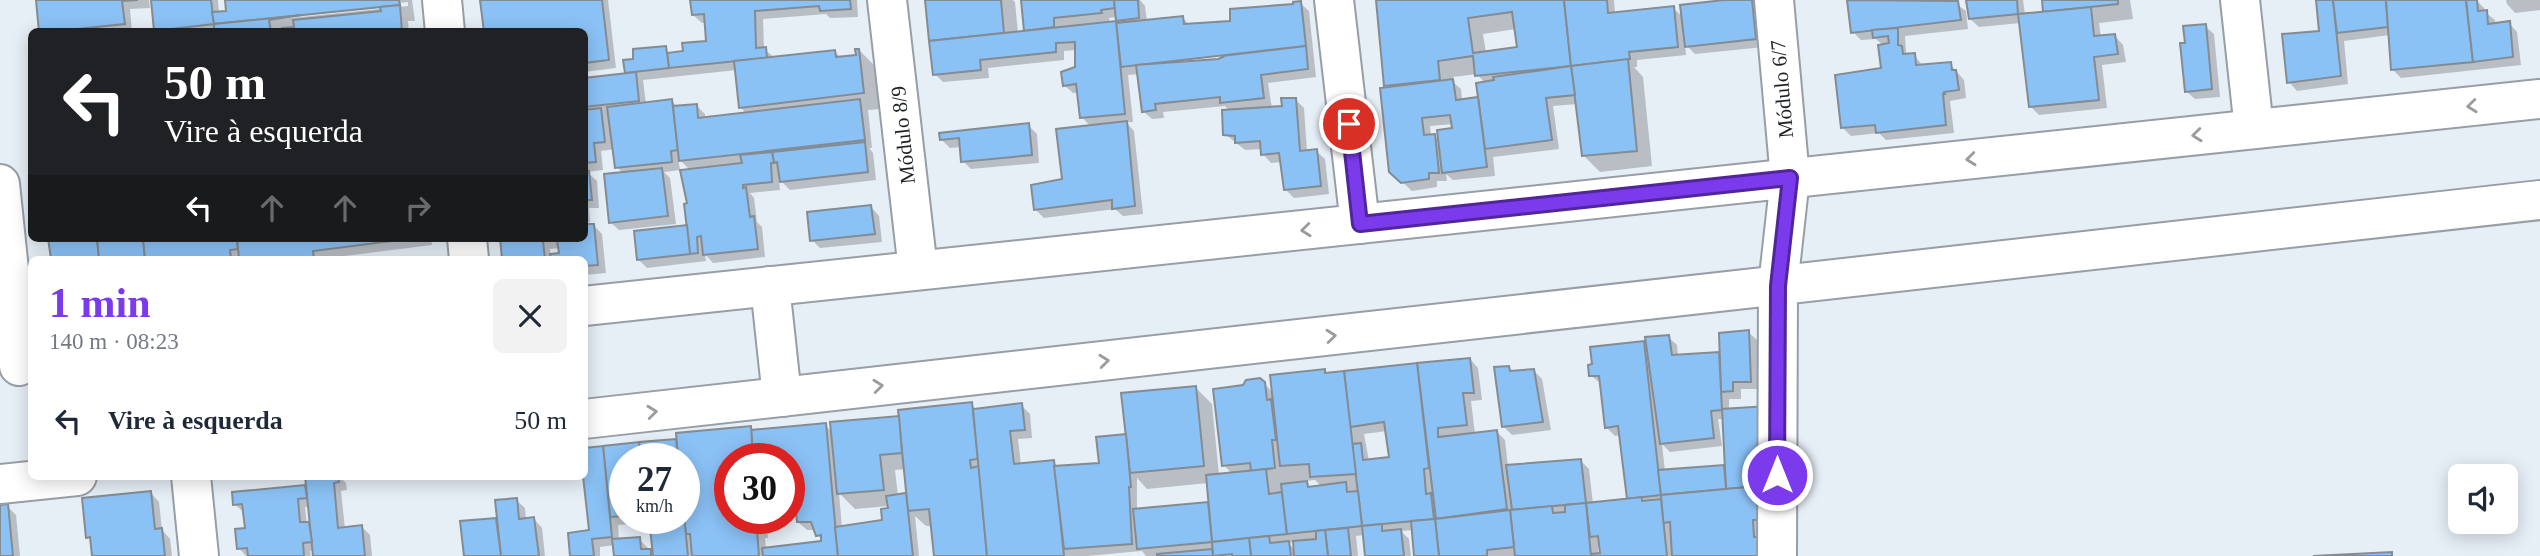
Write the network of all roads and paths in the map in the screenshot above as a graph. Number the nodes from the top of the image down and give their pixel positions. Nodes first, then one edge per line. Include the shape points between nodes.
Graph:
1 (442, 0) edge
2 (887, 0) edge
3 (1334, 0) edge
4 (1774, 0) edge
5 (2240, 0) edge
6 (445, 28) edge
7 (2540, 99) edge
8 (2253, 129) junction
9 (1790, 178) junction
10 (0, 184) edge
11 (2540, 200) edge
12 (1360, 224) junction
13 (918, 270) junction
14 (770, 286) junction
15 (1778, 286) junction
16 (588, 306) edge
17 (17, 366) edge
18 (782, 397) junction
19 (588, 419) edge
20 (38, 480) edge
21 (191, 480) edge
22 (0, 484) edge
23 (199, 556) edge
24 (1777, 556) edge

1 - 6 street
2 - 13 street, Módulo 8/9
3 - 12 street
4 - 9 street, Módulo 6/7
5 - 8 street
7 -> 8 street
8 -> 9 street
9 - 12 street
9 - 15 street, Módulo 6/7
10 - 17 street
11 - 15 street
12 -> 13 street
13 - 14 street
14 - 16 street
14 - 18 street
18 -> 15 street
15 - 24 street, Módulo 6/7
19 -> 18 street
20 - 22 street
21 - 23 street

